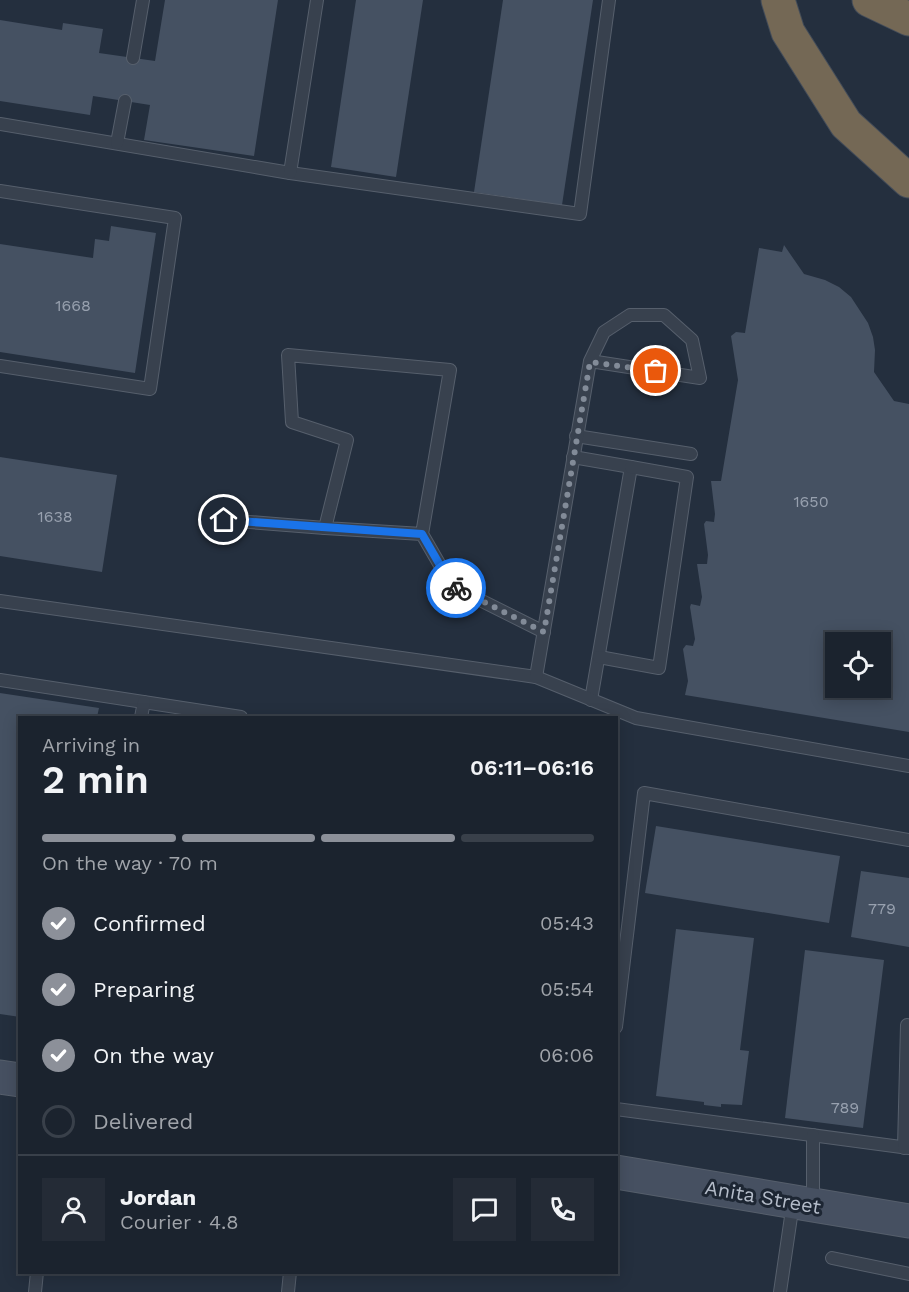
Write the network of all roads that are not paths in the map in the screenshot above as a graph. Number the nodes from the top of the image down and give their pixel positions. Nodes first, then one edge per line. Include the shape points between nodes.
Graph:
1 (317, 0) edge
2 (609, 0) edge
3 (778, 0) edge
4 (869, 0) edge
5 (139, 1) edge
6 (909, 19) edge
7 (133, 58) dead end
8 (125, 101) dead end
9 (0, 124) edge
10 (117, 143) junction
11 (290, 173) junction
12 (909, 181) edge
13 (0, 190) edge
14 (590, 362) junction
15 (0, 366) edge
16 (576, 436) junction
17 (691, 454) dead end
18 (573, 457) junction
19 (631, 467) junction
20 (224, 520) dead end
21 (325, 528) junction
22 (422, 534) junction
23 (0, 601) edge
24 (544, 632) junction
25 (599, 657) junction
26 (536, 676) junction
27 (0, 680) edge
28 (591, 699) junction
29 (144, 702) junction
30 (141, 716) edge
31 (235, 716) edge
32 (909, 766) edge
33 (909, 840) edge
34 (618, 1010) edge
35 (907, 1025) dead end
36 (0, 1077) edge
37 (18, 1080) edge
38 (618, 1109) edge
39 (813, 1135) junction
40 (906, 1148) edge
41 (618, 1172) edge
42 (803, 1204) junction
43 (909, 1221) edge
44 (832, 1258) dead end
45 (37, 1274) edge
46 (290, 1274) edge
47 (909, 1274) edge
48 (35, 1292) edge
49 (288, 1292) edge
50 (780, 1292) edge

1 - 11 lane
2 - 11 lane via 580,214
3 - 12 highway via 788,32 846,124
4 - 6 highway
5 - 7 lane
8 - 10 lane
9 - 10 lane
10 - 11 lane
13 - 15 lane via 175,218 150,389
14 - 14 lane via 604,332 630,315 664,315 692,340 700,378
14 - 16 lane
16 - 17 lane
16 - 18 lane
18 - 19 lane
18 - 24 lane
19 - 25 lane
19 - 25 lane via 687,477 659,668
20 - 21 lane
21 - 22 lane
21 - 22 lane via 346,440 292,422 288,355 450,370
22 - 24 lane via 452,586
23 - 26 lane
24 - 26 lane
25 - 28 lane
26 - 28 lane
27 - 29 lane
28 - 32 lane via 636,718
29 - 30 lane
29 - 31 lane
33 - 34 lane via 644,793
35 - 40 lane
36 - 37 street
38 - 39 lane
39 - 40 lane
39 - 42 lane
41 - 42 street, Anita Street
42 - 43 street, Anita Street
42 - 50 lane
44 - 47 lane
45 - 48 lane
46 - 49 lane

